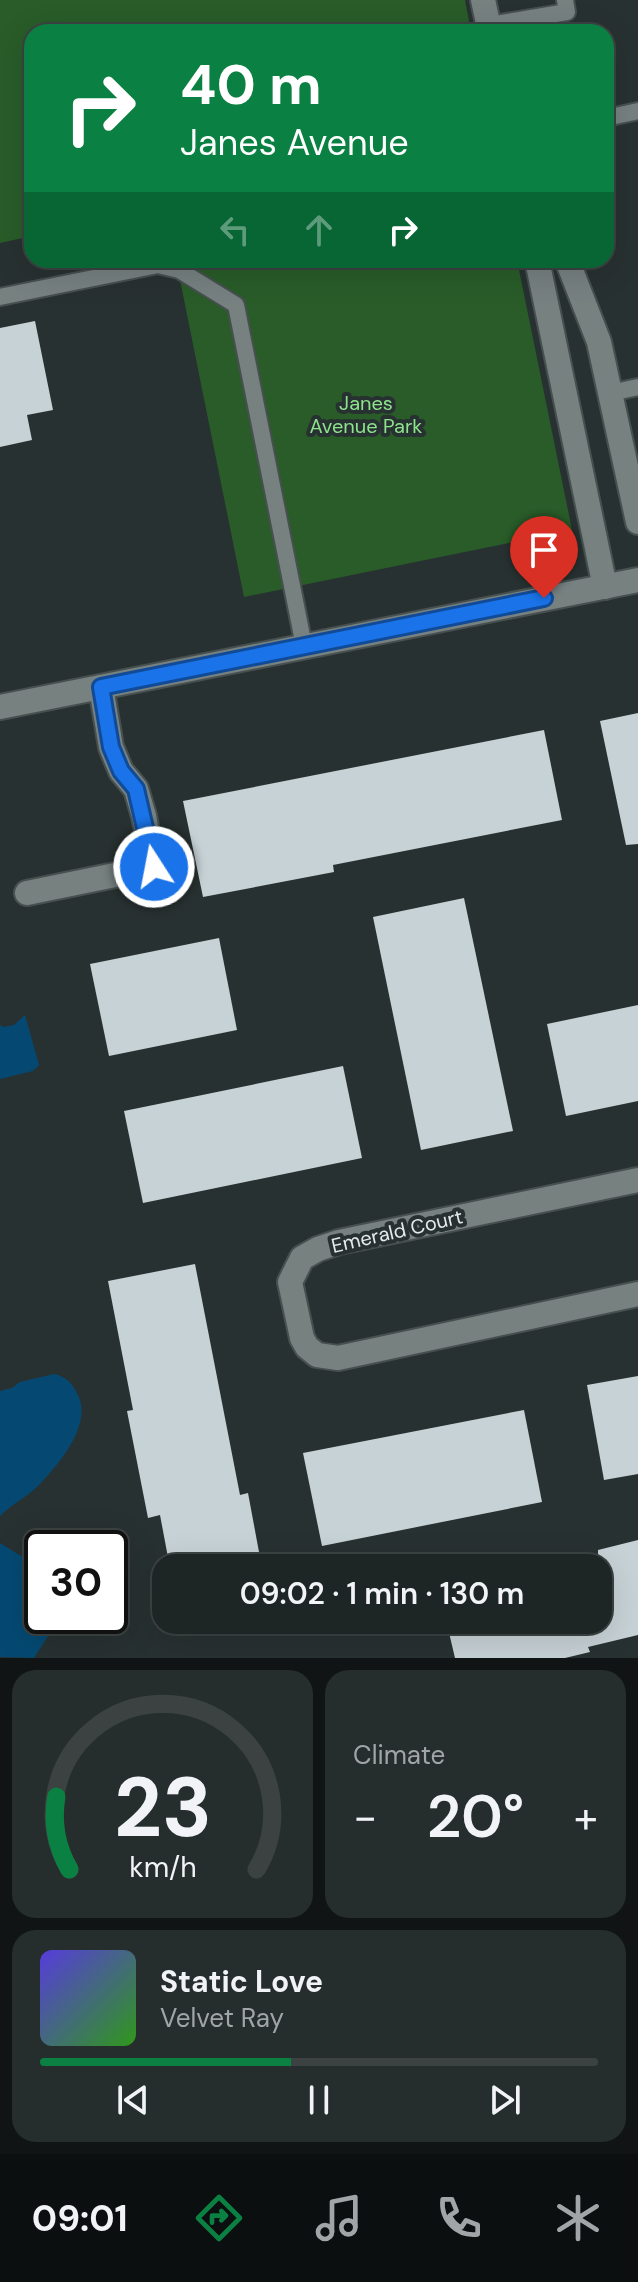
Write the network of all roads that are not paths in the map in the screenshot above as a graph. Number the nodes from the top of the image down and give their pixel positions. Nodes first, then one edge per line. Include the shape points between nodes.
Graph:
1 (483, 0) edge
2 (565, 0) edge
3 (488, 24) edge
4 (512, 24) edge
5 (638, 111) edge
6 (614, 116) edge
7 (143, 268) edge
8 (171, 268) edge
9 (539, 268) edge
10 (570, 268) edge
11 (0, 297) edge
12 (638, 387) edge
13 (610, 393) junction
14 (638, 522) edge
15 (638, 580) edge
16 (605, 587) junction
17 (304, 646) junction
18 (101, 687) junction
19 (0, 707) edge
20 (27, 893) dead end
21 (638, 1180) edge
22 (638, 1294) edge

1 - 3 street
2 - 4 lane via 567,12
5 - 6 lane
7 - 11 lane
8 - 17 lane via 236,305
9 - 16 street
10 - 13 street via 599,342
12 - 13 lane
13 - 14 street
15 - 16 street
16 - 17 street
17 - 18 street
18 - 19 street
18 - 20 street via 111,747 136,789 154,867
21 - 22 street, Emerald Court via 339,1242 302,1258 290,1282 307,1347 317,1355 338,1358

